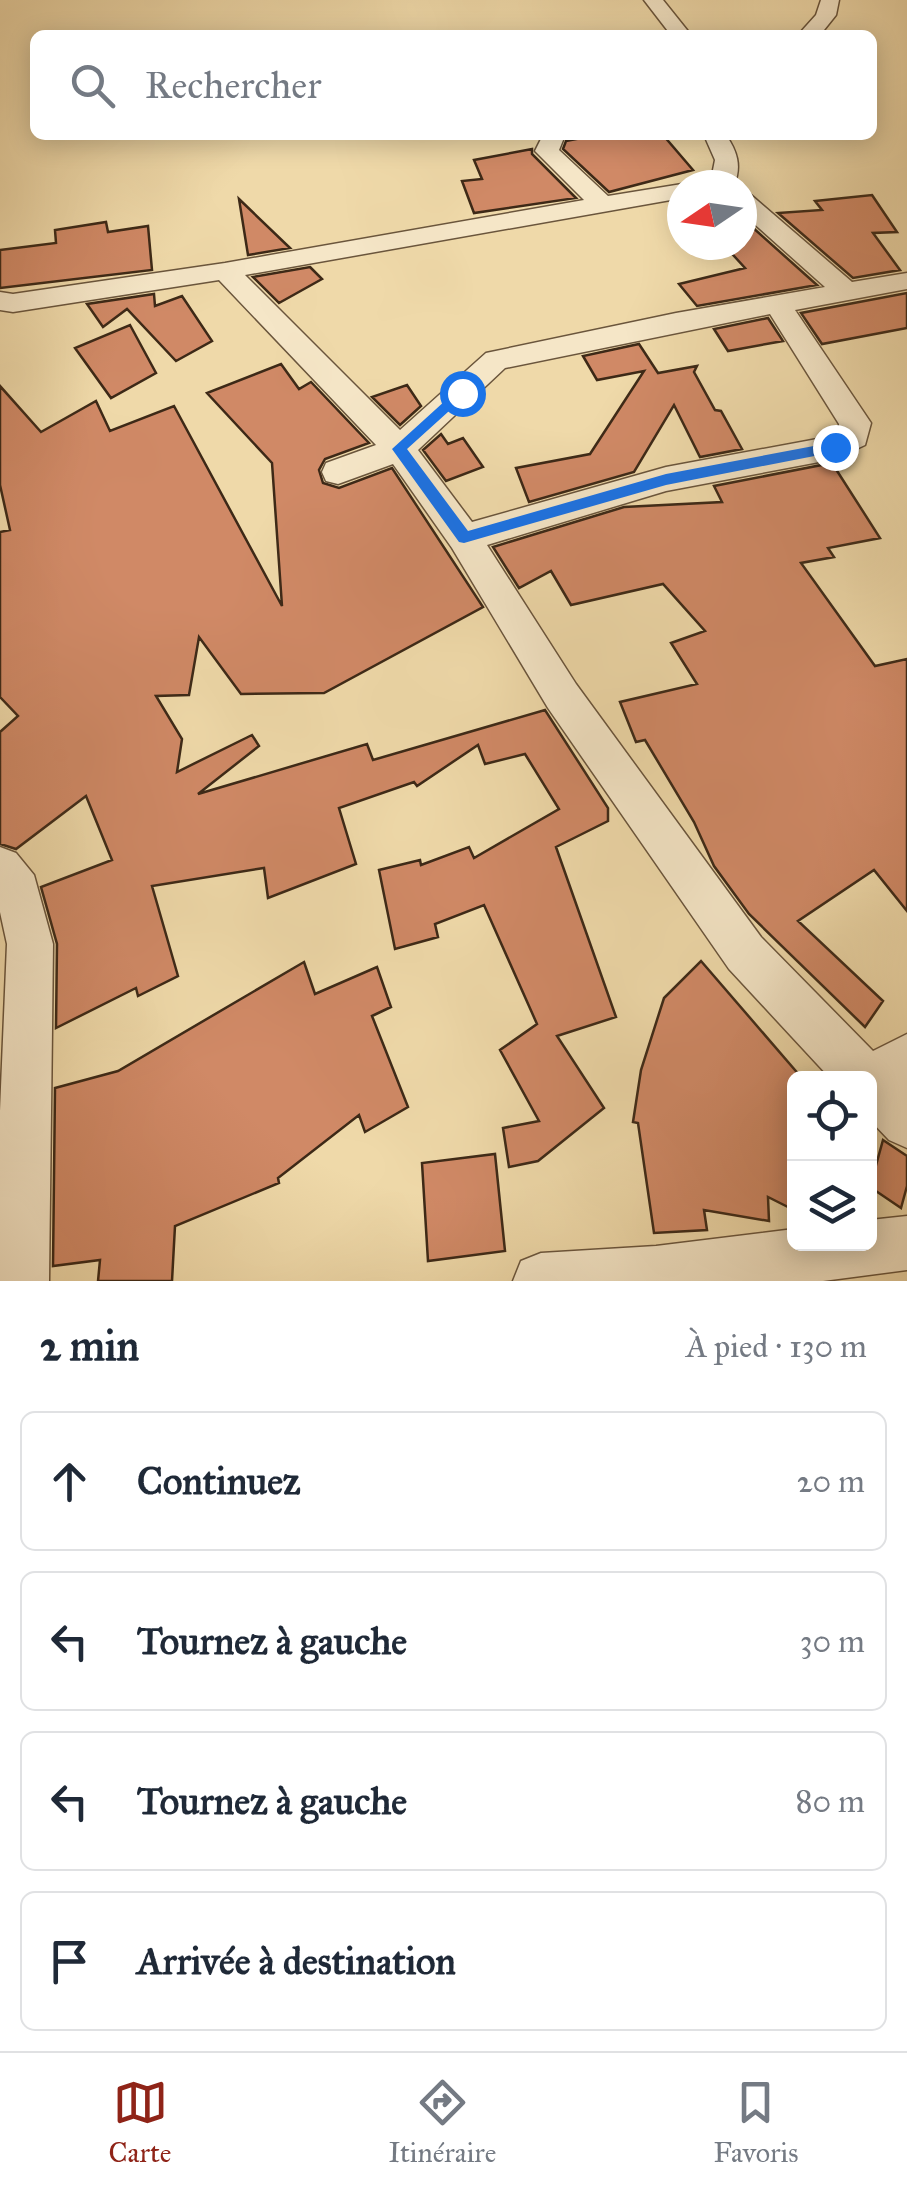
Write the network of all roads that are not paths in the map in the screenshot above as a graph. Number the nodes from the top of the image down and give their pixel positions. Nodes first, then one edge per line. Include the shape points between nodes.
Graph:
1 (652, 0) edge
2 (830, 0) edge
3 (677, 30) edge
4 (815, 30) edge
5 (552, 140) edge
6 (718, 140) edge
7 (728, 170) edge
8 (667, 193) edge
9 (602, 204) junction
10 (757, 213) edge
11 (225, 271) junction
12 (907, 281) edge
13 (846, 291) junction
14 (0, 301) edge
15 (777, 302) junction
16 (399, 449) junction
17 (338, 472) dead end
18 (464, 538) junction
19 (0, 869) edge
20 (907, 1059) edge
21 (858, 1071) edge
22 (877, 1076) edge
23 (877, 1090) edge
24 (907, 1122) edge
25 (907, 1244) edge
26 (21, 1281) edge
27 (541, 1281) edge

1 - 3 street
2 - 4 street
5 - 9 street via 547,151
6 - 7 street
8 - 9 street
9 - 11 street
10 - 13 street
11 - 14 street
11 - 16 street
12 - 13 street
13 - 15 street
15 - 16 street via 496,360
15 - 18 street via 855,423 854,437 835,447 666,479
16 - 17 street
16 - 18 street
18 - 21 street via 562,696 744,953
19 - 26 street via 18,890 30,944
20 - 22 street
23 - 24 street
25 - 27 street

